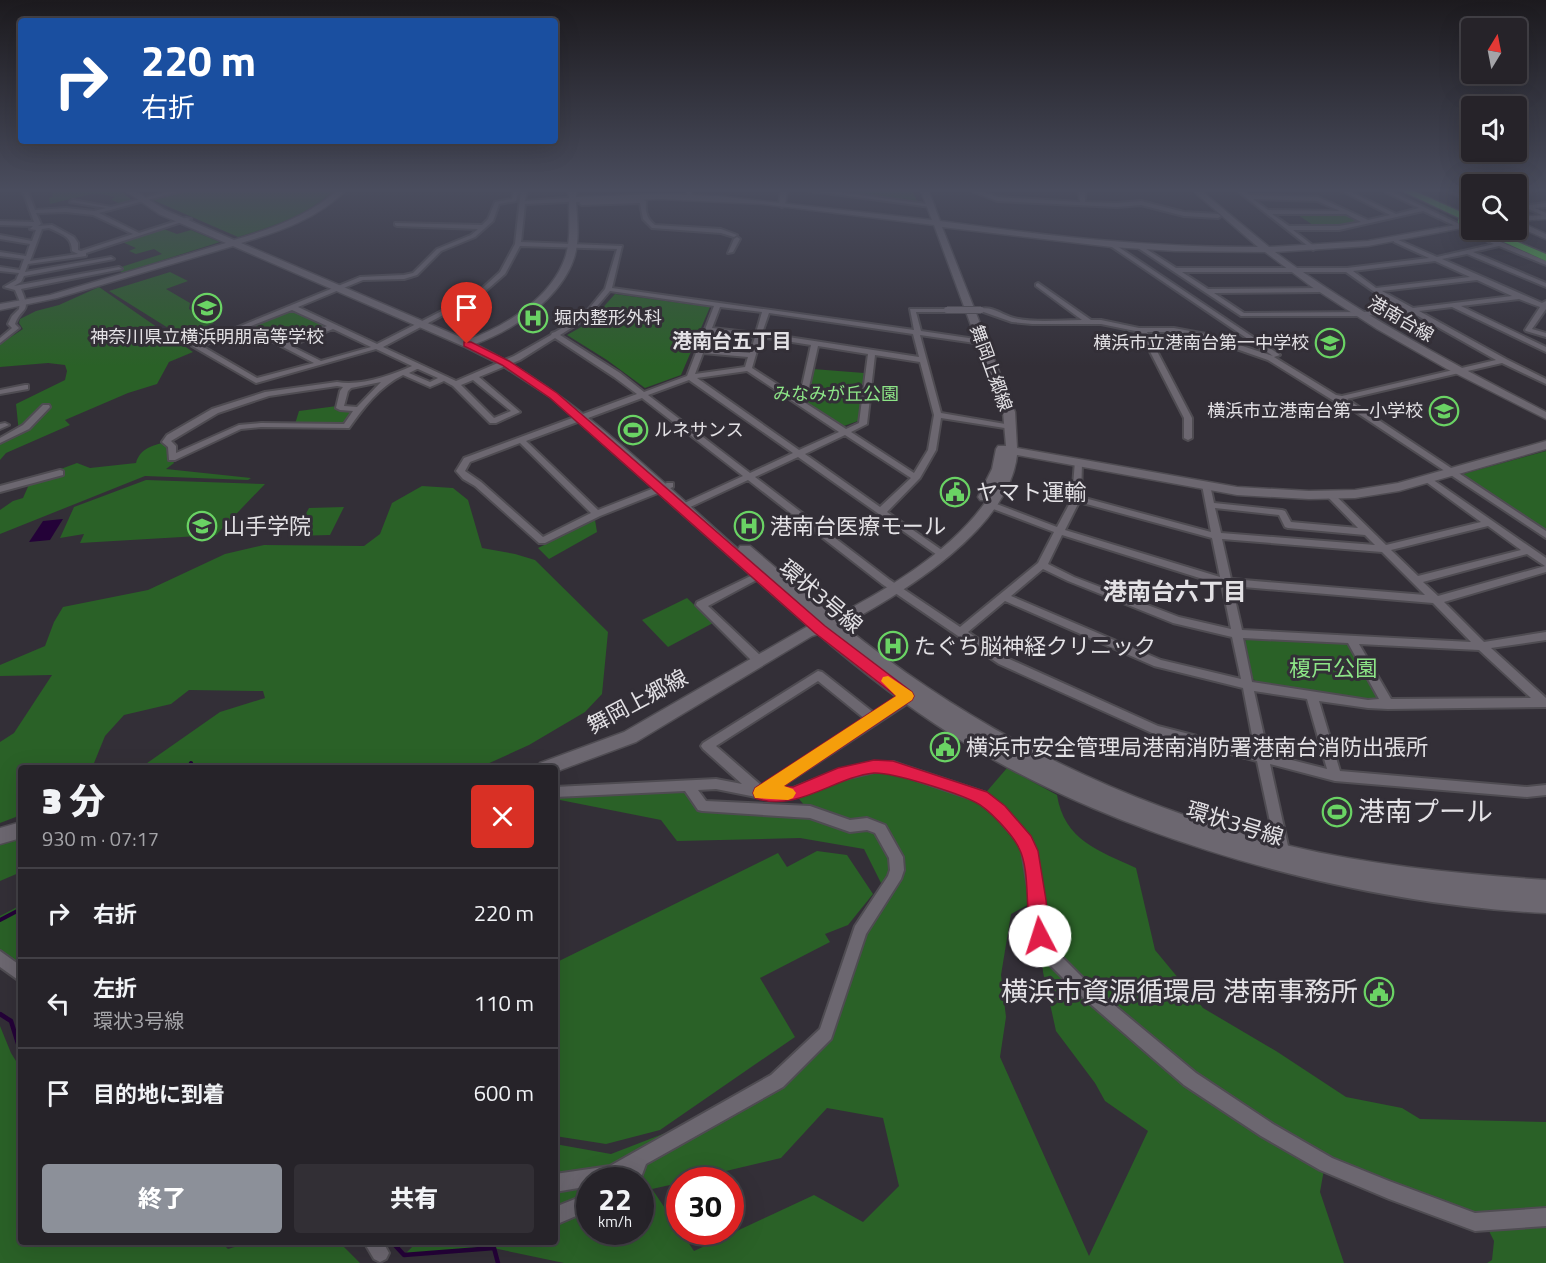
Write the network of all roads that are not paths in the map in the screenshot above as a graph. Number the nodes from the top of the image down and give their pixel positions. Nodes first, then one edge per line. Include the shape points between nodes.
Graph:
1 (32, 248) edge
2 (75, 248) edge
3 (100, 248) edge
4 (209, 248) edge
5 (252, 248) edge
6 (444, 248) edge
7 (516, 248) edge
8 (568, 248) edge
9 (620, 248) edge
10 (731, 248) edge
11 (943, 248) edge
12 (1117, 248) edge
13 (1141, 248) edge
14 (1262, 248) edge
15 (1266, 248) junction
16 (1313, 248) edge
17 (1411, 248) edge
18 (1484, 248) edge
19 (1510, 248) edge
20 (1528, 248) edge
21 (730, 252) dead end
22 (1468, 252) junction
23 (0, 254) edge
24 (82, 254) junction
25 (1544, 254) edge
26 (1436, 259) junction
27 (111, 260) junction
28 (26, 261) junction
29 (1546, 263) edge
30 (0, 269) edge
31 (1292, 269) junction
32 (1175, 270) junction
33 (1347, 270) junction
34 (121, 272) junction
35 (1477, 277) junction
36 (21, 281) junction
37 (1038, 285) dead end
38 (1546, 285) edge
39 (3, 286) edge
40 (343, 286) junction
41 (608, 289) junction
42 (1375, 290) junction
43 (1208, 291) junction
44 (1322, 291) junction
45 (1520, 297) junction
46 (22, 304) junction
47 (718, 304) junction
48 (1453, 305) junction
49 (1545, 306) edge
50 (0, 307) edge
51 (292, 307) junction
52 (1412, 310) junction
53 (766, 311) junction
54 (1358, 314) junction
55 (1088, 321) junction
56 (425, 324) junction
57 (246, 326) junction
58 (332, 327) junction
59 (709, 330) junction
60 (1142, 330) junction
61 (1528, 330) junction
62 (917, 333) junction
63 (554, 334) junction
64 (759, 335) junction
65 (1546, 335) edge
66 (1522, 339) junction
67 (0, 341) edge
68 (471, 342) junction
69 (978, 342) junction
70 (814, 343) junction
71 (284, 346) junction
72 (377, 347) junction
73 (1546, 350) edge
74 (700, 351) junction
75 (872, 353) junction
76 (752, 355) junction
77 (923, 360) junction
78 (1503, 361) junction
79 (508, 362) junction
80 (320, 363) junction
81 (418, 366) junction
82 (748, 369) junction
83 (1460, 371) junction
84 (404, 373) junction
85 (393, 377) junction
86 (474, 377) junction
87 (690, 377) junction
88 (444, 378) junction
89 (1546, 382) edge
90 (456, 384) junction
91 (348, 386) junction
92 (25, 387) dead end
93 (0, 392) edge
94 (643, 395) junction
95 (786, 395) junction
96 (1341, 398) junction
97 (46, 407) dead end
98 (359, 409) junction
99 (938, 415) junction
100 (584, 416) junction
101 (1546, 416) edge
102 (1007, 427) junction
103 (843, 432) junction
104 (1188, 438) dead end
105 (521, 440) junction
106 (0, 441) edge
107 (1546, 445) edge
108 (1006, 450) junction
109 (799, 454) junction
110 (1078, 463) junction
111 (60, 472) dead end
112 (1451, 472) junction
113 (746, 477) junction
114 (916, 478) junction
115 (1426, 480) junction
116 (666, 486) junction
117 (1206, 486) junction
118 (0, 489) edge
119 (1330, 495) junction
120 (1076, 499) junction
121 (687, 505) junction
122 (991, 505) junction
123 (1211, 505) junction
124 (880, 512) junction
125 (597, 514) junction
126 (1490, 523) junction
127 (1059, 531) junction
128 (1366, 532) junction
129 (1546, 535) edge
130 (1216, 536) junction
131 (1383, 549) junction
132 (1528, 551) junction
133 (939, 553) junction
134 (1546, 562) edge
135 (1042, 565) junction
136 (1546, 569) edge
137 (759, 575) junction
138 (1417, 580) junction
139 (1224, 582) junction
140 (890, 585) junction
141 (1005, 597) junction
142 (1438, 600) junction
143 (820, 625) junction
144 (961, 632) junction
145 (1237, 633) junction
146 (1546, 636) edge
147 (1352, 640) junction
148 (1482, 646) junction
149 (759, 661) junction
150 (1246, 685) junction
151 (913, 694) junction
152 (1312, 695) junction
153 (1544, 704) edge
154 (1388, 705) junction
155 (873, 719) junction
156 (1262, 757) junction
157 (554, 765) edge
158 (1335, 776) junction
159 (688, 785) junction
160 (1546, 790) edge
161 (558, 792) edge
162 (761, 793) junction
163 (18, 831) edge
164 (0, 836) edge
165 (1284, 858) junction
166 (1546, 889) edge
167 (1546, 904) edge
168 (0, 958) edge
169 (18, 973) edge
170 (639, 1159) junction
171 (636, 1167) edge
172 (558, 1183) edge
173 (576, 1208) edge
174 (558, 1215) edge
175 (1546, 1216) edge

1 - 28 street
2 - 24 street
3 - 24 street
4 - 34 street
5 - 40 street, 環状3号線
6 - 40 street via 415,274 362,278
7 - 56 street via 496,280
8 - 68 street via 564,271 547,294 526,312
9 - 41 street
10 - 21 street
11 - 69 street, 舞岡上郷線
12 - 96 street
13 - 32 street
14 - 15 street
15 - 16 street
15 - 31 street, 港南台線
17 - 26 street
18 - 22 street
19 - 29 street
20 - 25 highway
22 - 26 street
22 - 38 street
23 - 28 street
24 - 27 street via 106,251
24 - 28 street
26 - 33 street
26 - 35 street
27 - 34 street
27 - 36 street
28 - 36 street
30 - 36 street
31 - 32 street
31 - 33 street
31 - 44 street, 港南台線
32 - 43 street
33 - 42 street
34 - 36 street
34 - 46 street
35 - 42 street
35 - 45 street
36 - 39 street
36 - 46 street
37 - 55 street
40 - 51 street
40 - 56 street, 環状3号線
41 - 47 street
41 - 63 street via 585,317
42 - 52 street
43 - 44 street
43 - 54 street via 1243,315
44 - 54 street, 港南台線
45 - 48 street
45 - 49 street
46 - 50 street
46 - 67 street via 11,324 16,328
47 - 53 street
47 - 59 street
48 - 52 street
48 - 66 street
49 - 61 street
51 - 57 street
51 - 58 street
52 - 54 street
52 - 78 street
53 - 62 street
53 - 64 street
54 - 83 street, 港南台線
55 - 60 street
55 - 62 street, bridge via 1012,320 988,310 912,310
56 - 68 street, 環状3号線
56 - 72 street
57 - 71 street
57 - 80 street via 195,346 256,381
58 - 71 street
58 - 72 street
59 - 64 street
59 - 74 street
60 - 96 street via 1187,332 1261,354
60 - 104 street via 1188,418
61 - 65 street
61 - 66 street
62 - 69 street
62 - 77 street
63 - 79 street
63 - 94 street
64 - 70 street
64 - 76 street
66 - 73 street
68 - 79 street, 環状3号線
69 - 102 street, 舞岡上郷線 via 1009,412
70 - 75 street
70 - 95 street via 806,387
71 - 80 street
72 - 80 street
72 - 81 street
74 - 76 street
74 - 87 street
75 - 77 street
75 - 103 street via 863,424
76 - 82 street
77 - 99 street
78 - 83 street
78 - 89 street
79 - 86 street
79 - 100 street, 環状3号線
81 - 84 street
81 - 88 street
82 - 87 street
82 - 95 street
83 - 96 street
83 - 101 street, 港南台線
84 - 85 street
84 - 88 street via 430,385
85 - 91 street
85 - 98 street
86 - 90 street
86 - 90 street via 516,412 493,421
87 - 94 street
87 - 109 street
88 - 90 street
91 - 98 street via 340,408
91 - 98 street via 337,384 258,397 215,411 166,442 172,446 172,458 176,458 239,427 346,426
92 - 93 street
94 - 100 street
94 - 113 street
95 - 103 street
96 - 112 street
97 - 106 street via 26,427
99 - 102 street
99 - 114 street via 932,450
100 - 105 street
100 - 116 street, 環状3号線
102 - 108 street, 舞岡上郷線
103 - 109 street
103 - 114 street
105 - 125 street
105 - 125 street via 467,460 460,471 542,541
107 - 112 street
108 - 110 street
108 - 122 street, 舞岡上郷線 via 1007,475
108 - 133 street, 舞岡上郷線 via 981,503
109 - 113 street
109 - 124 street
110 - 117 street
110 - 120 street
111 - 118 street
112 - 115 street
112 - 129 street
113 - 121 street
113 - 140 street
114 - 124 street
115 - 119 street via 1378,491
115 - 126 street
116 - 121 street, 環状3号線
116 - 125 street
117 - 119 street
117 - 123 street
119 - 128 street
120 - 127 street
120 - 130 street
121 - 137 street, 環状3号線
121 - 143 street, 環状3号線
122 - 127 street
122 - 133 street, 舞岡上郷線 via 970,530
123 - 128 street via 1282,513 1288,525
123 - 130 street
124 - 133 street
126 - 131 street
126 - 132 street
127 - 135 street
127 - 139 street
128 - 131 street
130 - 131 street
130 - 139 street
131 - 138 street
132 - 134 street
132 - 138 street
133 - 140 street, 舞岡上郷線
135 - 141 street
135 - 145 street via 1177,620
136 - 142 street
137 - 143 street, 環状3号線
137 - 149 street via 701,605
138 - 142 street
139 - 142 street
139 - 145 street
140 - 143 street, 舞岡上郷線
140 - 144 street
141 - 144 street
141 - 150 street via 1158,663
142 - 148 street
143 - 149 street, 舞岡上郷線
143 - 151 street, 環状3号線
144 - 156 street via 1003,661 1156,730
145 - 147 street
145 - 150 street
146 - 148 street
147 - 148 street
147 - 154 street
148 - 153 street
149 - 157 street, 舞岡上郷線 via 630,737
150 - 152 street
150 - 156 street
151 - 155 street
151 - 165 street, 環状3号線 via 961,732 1097,800 1174,830
152 - 154 street
152 - 158 street
153 - 154 street
155 - 162 street
155 - 162 street via 818,675 707,746
156 - 158 street
156 - 165 street
158 - 160 street via 1527,792
159 - 161 street
159 - 162 street via 716,784
159 - 170 street via 702,806 810,813 850,826 867,824 880,829 896,857 897,870 860,931 826,1034 815,1048 777,1081
162 - 175 street via 794,794 838,775 893,767 982,797 1025,841 1040,936 1054,958 1085,990 1190,1079 1317,1158 1389,1190 1475,1222
163 - 164 street
165 - 166 street, 環状3号線 via 1464,884
165 - 167 street, 環状3号線 via 1418,891
168 - 169 street
170 - 171 street
170 - 172 street via 612,1174
173 - 174 street

